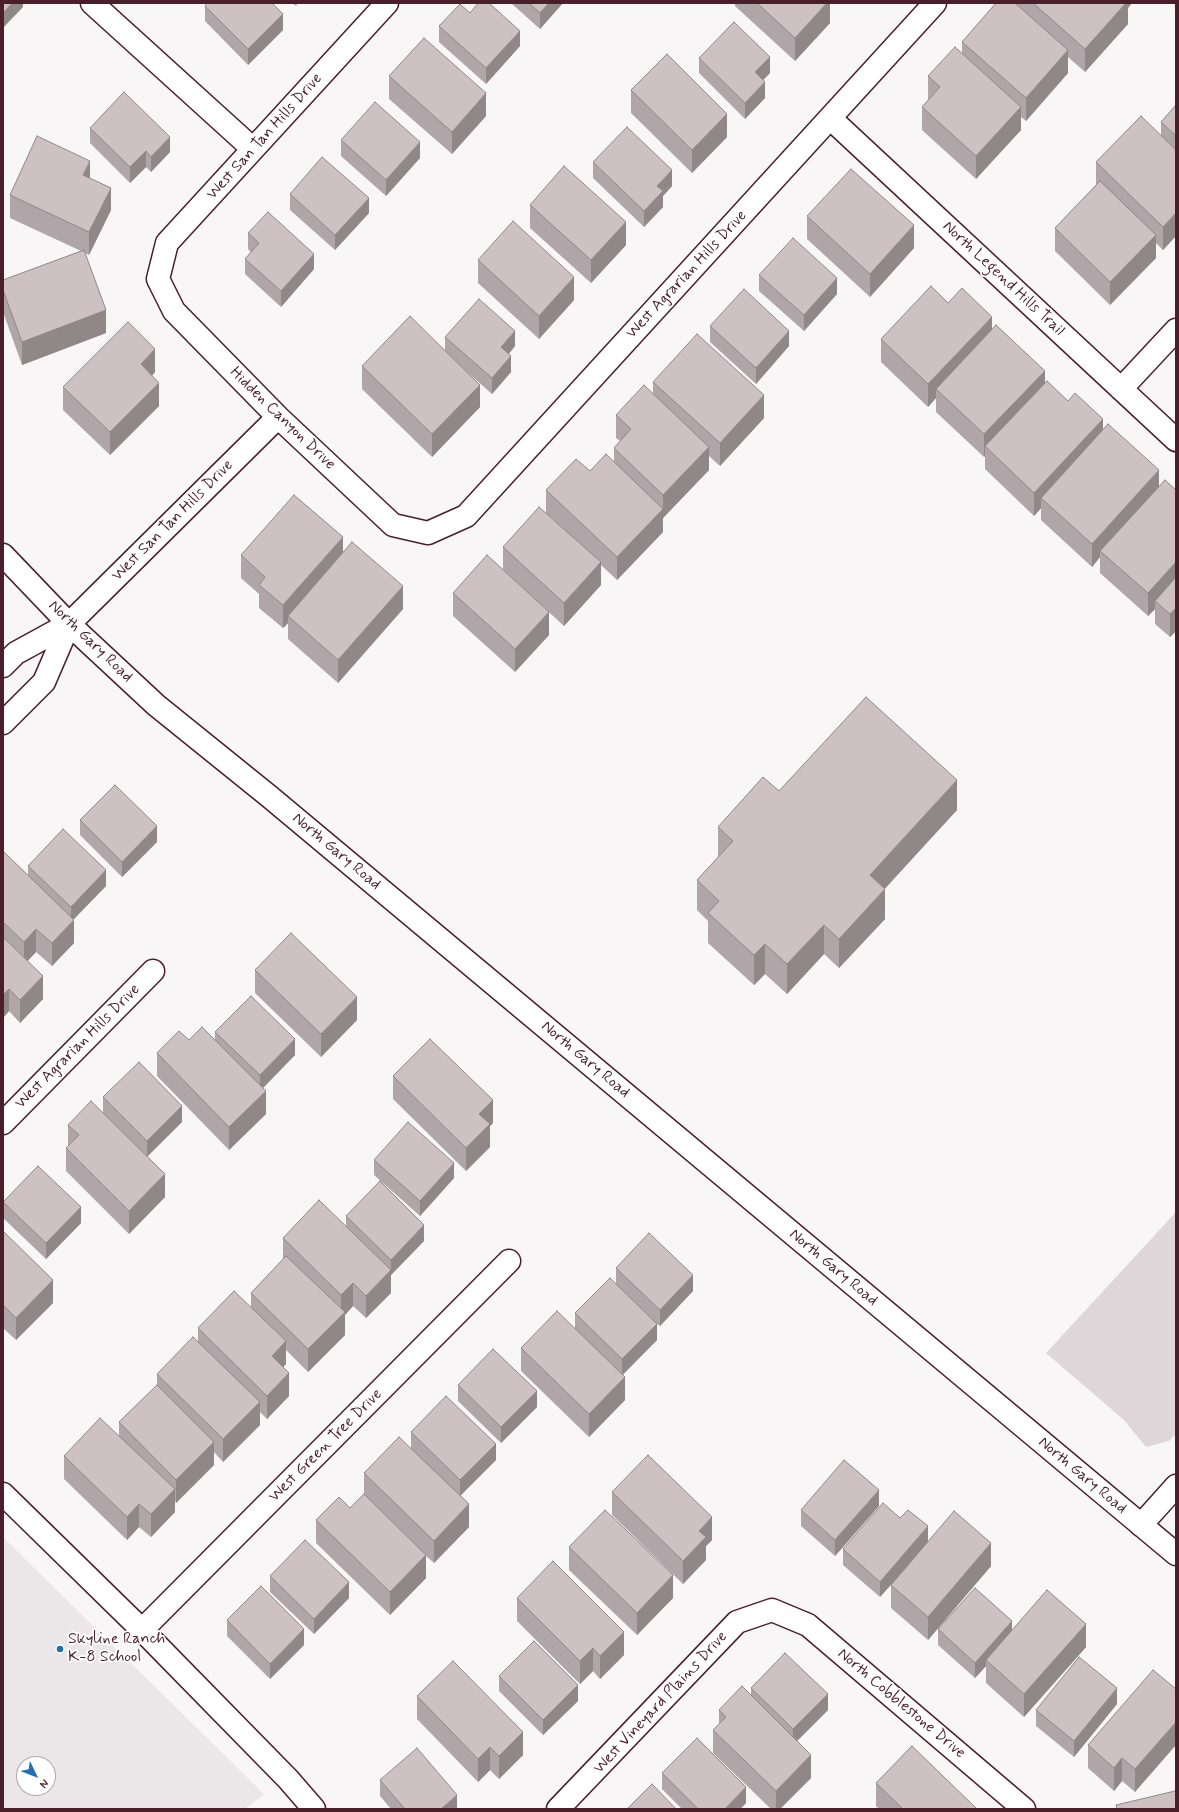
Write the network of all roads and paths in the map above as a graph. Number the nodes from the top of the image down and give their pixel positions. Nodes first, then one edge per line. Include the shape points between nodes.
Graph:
1 (92, 3) edge
2 (387, 3) edge
3 (936, 3) edge
4 (830, 118) junction
5 (253, 149) junction
6 (158, 279) joint
7 (1176, 330) edge
8 (1121, 389) junction
9 (278, 417) junction
10 (1176, 440) edge
11 (428, 533) joint
12 (3, 556) edge
13 (69, 624) junction
14 (3, 666) edge
15 (3, 723) edge
16 (153, 972) dead end
17 (3, 1123) edge
18 (509, 1261) dead end
19 (1176, 1486) edge
20 (3, 1494) edge
21 (1141, 1525) junction
22 (1176, 1554) edge
23 (772, 1610) joint
24 (142, 1630) junction
25 (314, 1809) edge
26 (558, 1809) edge
27 (1024, 1809) edge

1 - 5 street
2 - 5 street, West San Tan Hills Drive
3 - 4 street, West Agrarian Hills Drive
4 - 8 street, North Legend Hills Trail
4 - 11 street, West Agrarian Hills Drive via 466,516
5 - 6 street, West San Tan Hills Drive via 167,243
6 - 9 street, Hidden Canyon Drive via 174,311
7 - 8 street
8 - 10 street, North Legend Hills Trail
9 - 11 street, Hidden Canyon Drive via 393,525
9 - 13 street, West San Tan Hills Drive
12 - 13 street, North Gary Road
13 - 14 street, West San Tan Hills Drive via 16,653
13 - 15 street, West San Tan Hills Drive via 44,682
13 - 21 street, North Gary Road via 156,705 276,802
16 - 17 street, West Agrarian Hills Drive
18 - 24 street, West Green Tree Drive
19 - 21 street
20 - 24 street
21 - 22 street, North Gary Road
23 - 26 street, West Vineyard Plains Drive via 737,1622
23 - 27 street, North Cobblestone Drive via 808,1625
24 - 25 street via 288,1779

